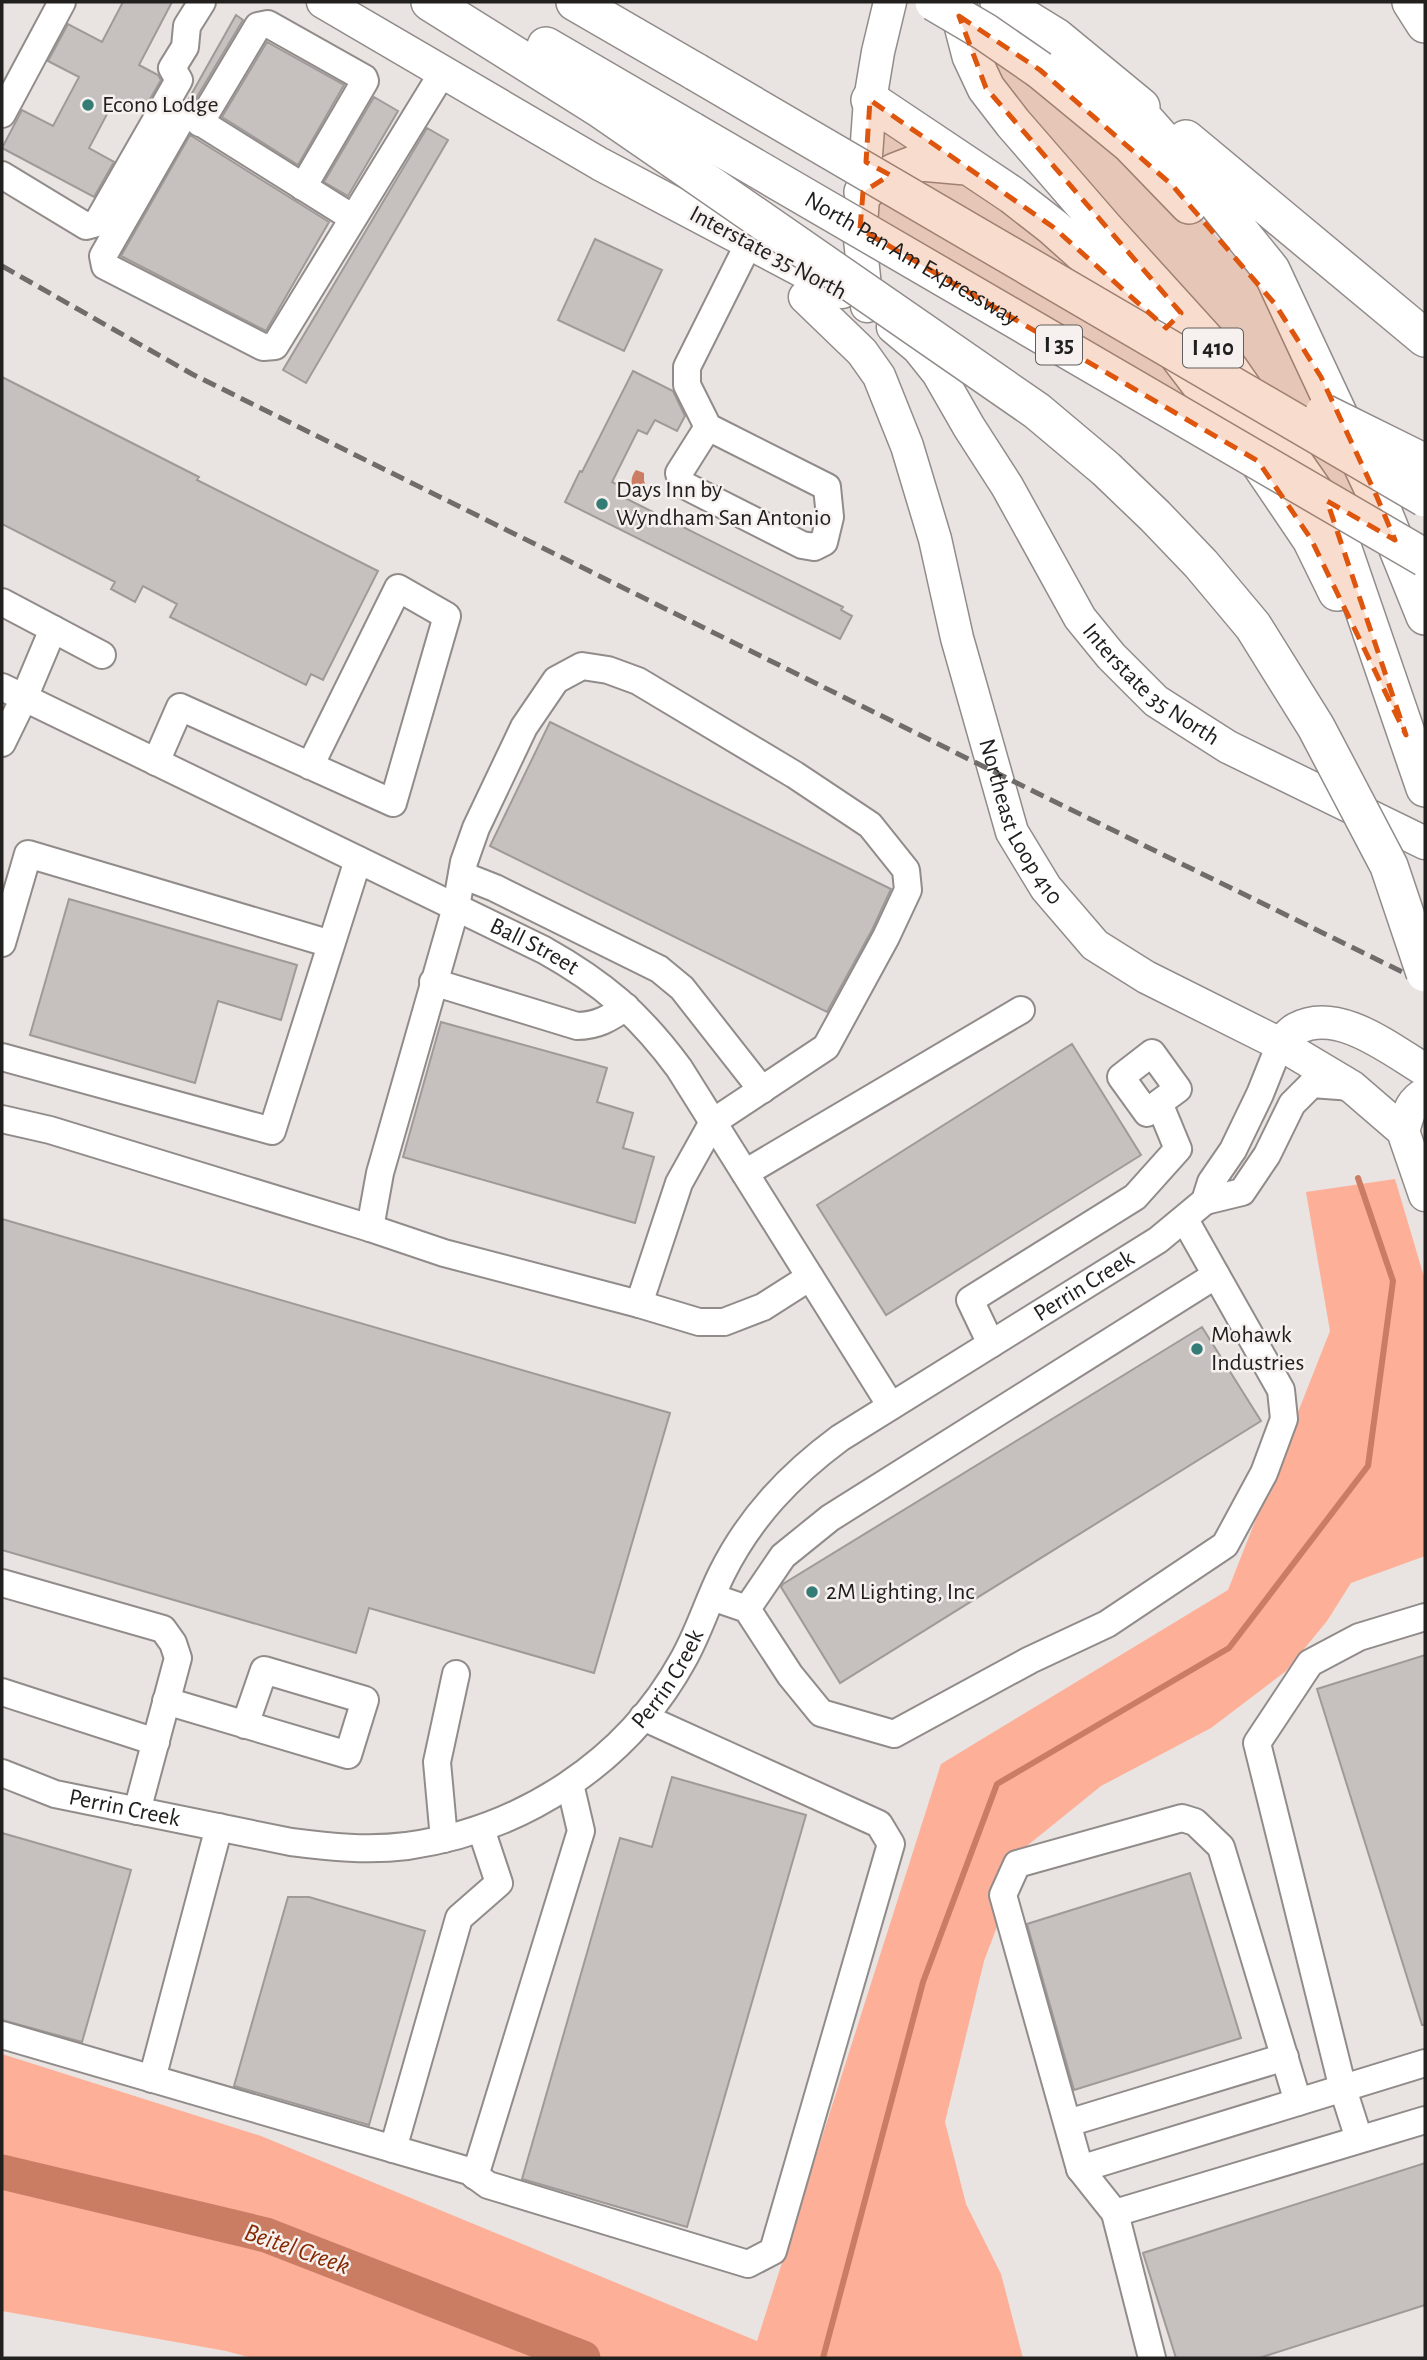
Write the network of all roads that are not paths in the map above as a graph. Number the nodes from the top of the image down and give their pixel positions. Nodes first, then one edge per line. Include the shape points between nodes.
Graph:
1 (62, 2) edge
2 (202, 2) edge
3 (323, 2) edge
4 (430, 2) edge
5 (469, 2) edge
6 (575, 2) edge
7 (890, 2) edge
8 (934, 2) edge
9 (957, 2) edge
10 (999, 2) edge
11 (1410, 2) edge
12 (1425, 24) edge
13 (443, 72) junction
14 (696, 72) junction
15 (1121, 93) junction
16 (870, 100) junction
17 (2, 114) edge
18 (200, 123) junction
19 (683, 145) junction
20 (600, 164) junction
21 (966, 166) junction
22 (2, 175) edge
23 (303, 187) junction
24 (863, 192) junction
25 (353, 218) junction
26 (742, 257) junction
27 (804, 297) junction
28 (867, 306) junction
29 (1425, 338) edge
30 (1321, 377) junction
31 (708, 427) junction
32 (969, 427) junction
33 (1425, 463) edge
34 (1425, 498) edge
35 (1425, 558) edge
36 (2, 602) edge
37 (1425, 617) edge
38 (52, 629) junction
39 (102, 655) dead end
40 (13, 692) edge
41 (1406, 735) junction
42 (2, 743) edge
43 (156, 762) junction
44 (310, 766) junction
45 (1425, 788) edge
46 (1425, 843) edge
47 (358, 859) junction
48 (462, 875) junction
49 (456, 907) junction
50 (2, 943) edge
51 (331, 944) junction
52 (1425, 973) edge
53 (433, 982) junction
54 (626, 1006) junction
55 (1021, 1010) dead end
56 (1280, 1044) junction
57 (2, 1057) edge
58 (1425, 1070) edge
59 (1352, 1087) junction
60 (762, 1090) junction
61 (1425, 1094) edge
62 (1159, 1102) dead end
63 (2, 1119) edge
64 (713, 1122) junction
65 (1404, 1131) junction
66 (745, 1173) junction
67 (1425, 1195) edge
68 (1205, 1201) junction
69 (1185, 1220) junction
70 (370, 1228) junction
71 (1216, 1275) junction
72 (810, 1277) junction
73 (639, 1304) junction
74 (990, 1344) junction
75 (891, 1406) junction
76 (2, 1585) edge
77 (712, 1597) junction
78 (747, 1609) junction
79 (1425, 1617) edge
80 (456, 1674) dead end
81 (2, 1692) edge
82 (166, 1701) junction
83 (643, 1717) junction
84 (245, 1725) dead end
85 (156, 1742) junction
86 (2, 1773) edge
87 (570, 1784) junction
88 (137, 1811) junction
89 (219, 1827) junction
90 (481, 1829) junction
91 (444, 1839) junction
92 (2, 2035) edge
93 (1285, 2057) junction
94 (1425, 2063) edge
95 (152, 2079) junction
96 (1343, 2089) junction
97 (1298, 2102) junction
98 (1425, 2120) edge
99 (1068, 2123) junction
100 (1359, 2138) junction
101 (393, 2149) junction
102 (1080, 2169) junction
103 (475, 2176) junction
104 (1115, 2213) junction
105 (1152, 2358) edge

1 - 17 street
2 - 22 street via 187,26 185,47 172,68 179,80 97,223 86,226
3 - 13 main road, Interstate 35 North
4 - 19 highway via 599,108
5 - 19 highway, North Pan Am Expressway / I 35
6 - 14 highway, I 35
7 - 16 main road
8 - 30 highway, bridge via 1040,70 1130,144 1275,304
9 - 41 highway, I 410 via 971,55 986,88 1221,357 1332,517
10 - 15 highway via 1056,37
11 - 12 highway
13 - 20 main road, Interstate 35 North
13 - 25 street
14 - 33 highway, bridge via 1112,292 1313,407
14 - 34 highway, I 35, bridge
15 - 29 highway via 1189,141
15 - 30 highway via 1271,270
16 - 21 highway
16 - 24 main road
18 - 23 street
18 - 23 street via 258,26 268,24 364,78
18 - 25 street via 182,117 103,256 105,266 263,347 275,346
19 - 35 highway, North Pan Am Expressway / I 35, bridge
19 - 52 highway, bridge via 1037,411 1106,469 1201,564 1254,626 1317,727 1389,866
20 - 26 main road, Interstate 35 North
20 - 28 main road, Interstate 35 North
21 - 24 highway via 921,162
21 - 41 highway via 1053,227 1138,303 1311,539
23 - 25 street
24 - 28 main road via 860,239
26 - 27 main road, Interstate 35 North
26 - 31 street via 687,367 687,385
27 - 32 main road, Interstate 35 North via 838,310 894,355
27 - 56 main road, Northeast Loop 410 via 862,352 884,387 934,539 1012,832 1046,888 1095,945 1146,977
28 - 32 main road, Interstate 35 North via 918,348
30 - 37 highway via 1377,497
31 - 31 street via 827,487 830,517 824,542 814,547 802,545 682,484 679,473
32 - 46 main road, Interstate 35 North, bridge via 1080,618 1156,701 1228,747
36 - 38 street
38 - 39 street
38 - 40 street
40 - 42 street
40 - 43 street, Ball Street
41 - 45 highway, I 410
43 - 44 street via 180,707
43 - 47 street, Ball Street
44 - 44 street via 393,803 447,615 398,588
47 - 49 street, Ball Street
47 - 51 street
48 - 49 street
48 - 60 street via 659,969 682,988
48 - 60 street via 476,828 524,727 556,680 582,666 638,681 870,825 906,870 908,890 827,1047
49 - 53 street
49 - 54 street, Ball Street via 576,968
50 - 51 street via 28,854
51 - 57 street via 272,1130
53 - 54 street via 577,1027 593,1026
53 - 70 street via 380,1173
54 - 64 street, Ball Street via 665,1049
55 - 66 street
56 - 58 main road via 1295,1029 1318,1021 1348,1025
56 - 59 main road, Northeast Loop 410
56 - 68 street, Perrin Creek via 1255,1105
59 - 65 main road, Northeast Loop 410
59 - 68 street, Perrin Creek via 1312,1084 1292,1104 1242,1192
60 - 64 street
61 - 65 main road via 1409,1111
62 - 74 street via 1178,1149 1135,1197 970,1300
63 - 70 street
64 - 66 street, Ball Street
64 - 73 street via 679,1183
65 - 67 main road
66 - 72 street, Ball Street
68 - 69 street, Perrin Creek
69 - 71 street
69 - 74 street, Perrin Creek
70 - 73 street via 444,1253
71 - 78 street via 830,1518 783,1556
71 - 78 street via 1281,1390 1284,1419 1264,1473 1224,1545 1107,1624 894,1734 821,1713
72 - 73 street via 763,1307 724,1322 699,1322
72 - 75 street, Ball Street
74 - 75 street, Perrin Creek
75 - 77 street, Perrin Creek via 830,1445 784,1485 739,1542
76 - 82 street via 163,1629 178,1658
77 - 78 street
77 - 83 street, Perrin Creek via 683,1660
79 - 96 street via 1359,1637 1310,1663 1257,1743
80 - 91 street via 437,1762
81 - 85 street
82 - 84 street
82 - 85 street
83 - 87 street, Perrin Creek
83 - 103 street via 879,1824 891,1844 773,2251 748,2264 488,2185
85 - 88 street
86 - 88 street, Perrin Creek via 55,1794
87 - 90 street, Perrin Creek
87 - 103 street via 581,1831
88 - 89 street, Perrin Creek
89 - 91 street, Perrin Creek via 329,1847 393,1847
89 - 95 street
90 - 91 street, Perrin Creek
90 - 101 street via 499,1883 459,1918
92 - 95 street
93 - 97 street
93 - 99 street
93 - 99 street via 1221,1847 1195,1822 1182,1818 1017,1864 1003,1895
94 - 96 street
95 - 101 street
96 - 97 street
96 - 100 street
97 - 102 street
98 - 100 street
99 - 102 street
100 - 104 street
101 - 103 street
102 - 104 street
104 - 105 street

